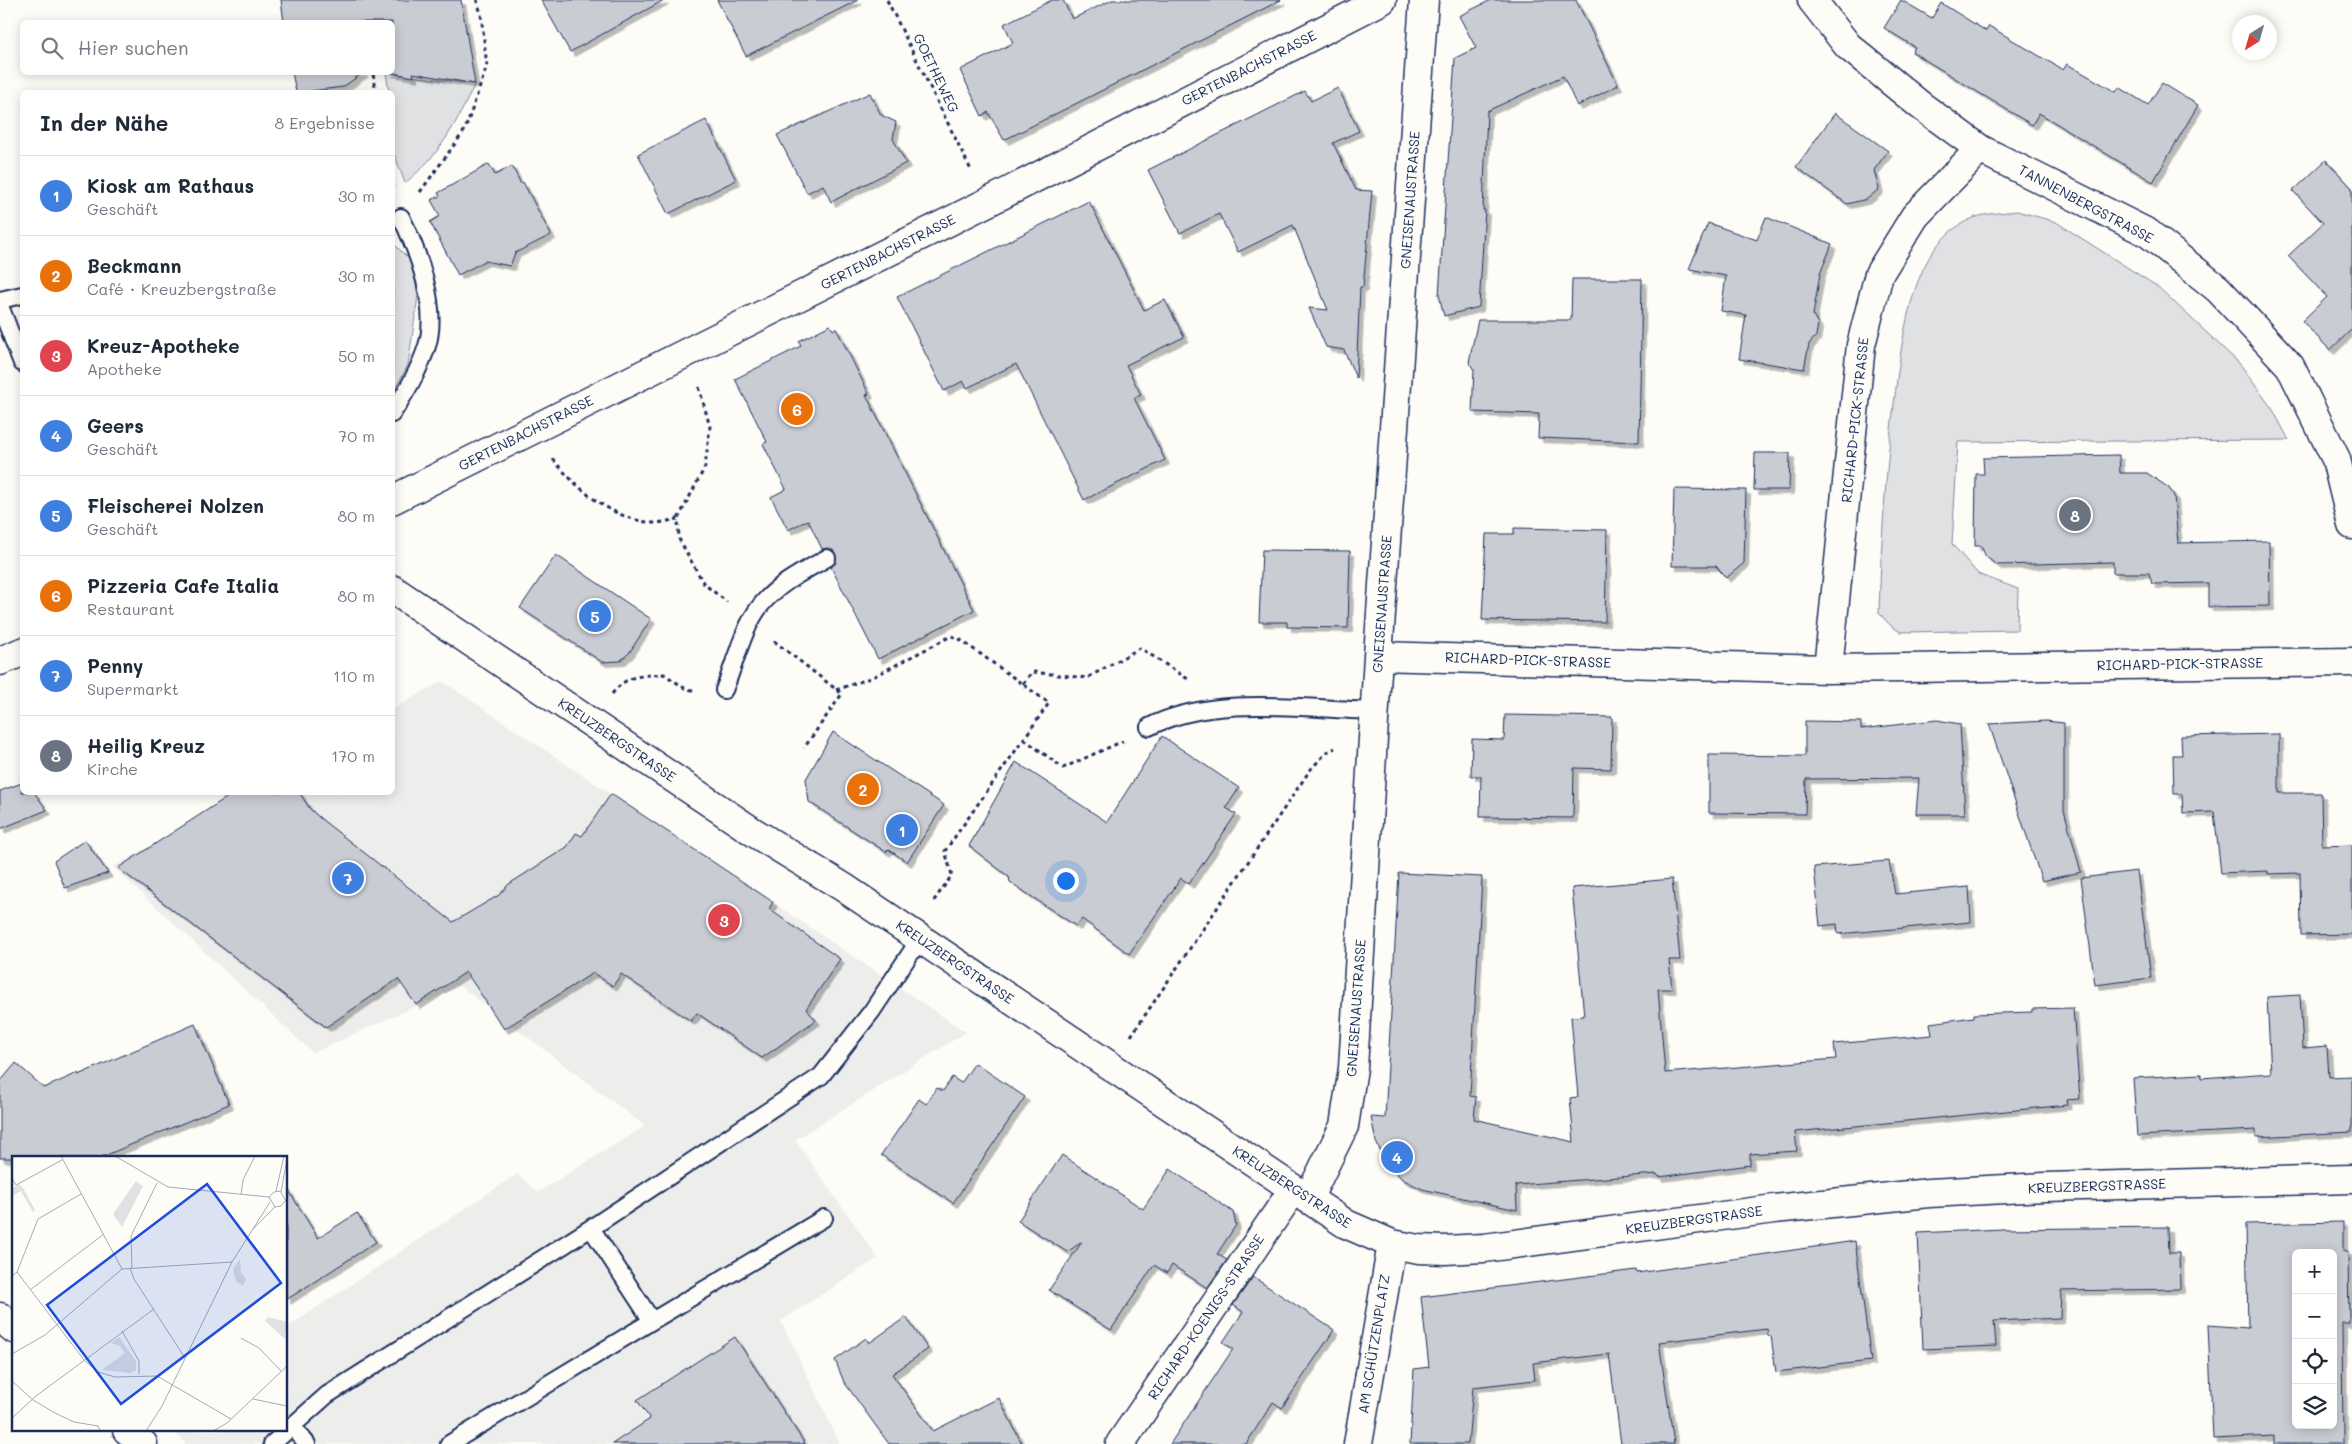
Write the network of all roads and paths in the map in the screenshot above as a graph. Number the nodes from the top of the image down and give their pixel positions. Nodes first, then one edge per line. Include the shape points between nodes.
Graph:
1 (477, 0) edge
2 (887, 0) edge
3 (1382, 0) edge
4 (1424, 0) edge
5 (1812, 0) edge
6 (373, 75) edge
7 (376, 90) edge
8 (1980, 149) junction
9 (964, 155) dead end
10 (401, 217) joint
11 (20, 295) edge
12 (0, 300) edge
13 (0, 306) edge
14 (689, 352) junction
15 (20, 357) edge
16 (395, 410) edge
17 (565, 475) dead end
18 (395, 498) edge
19 (678, 519) junction
20 (2352, 526) edge
21 (827, 558) dead end
22 (395, 591) edge
23 (723, 599) dead end
24 (751, 622) junction
25 (20, 653) edge
26 (1378, 656) junction
27 (0, 661) edge
28 (2352, 662) edge
29 (1828, 669) junction
30 (1194, 683) dead end
31 (1023, 684) junction
32 (696, 690) dead end
33 (724, 690) dead end
34 (836, 690) junction
35 (1375, 711) junction
36 (592, 723) junction
37 (1149, 728) joint
38 (1024, 740) junction
39 (1342, 745) dead end
40 (804, 748) dead end
41 (915, 936) junction
42 (1112, 1066) junction
43 (2352, 1179) edge
44 (1300, 1194) junction
45 (824, 1218) dead end
46 (591, 1228) junction
47 (1392, 1244) junction
48 (0, 1317) edge
49 (652, 1321) junction
50 (12, 1327) edge
51 (292, 1426) junction
52 (288, 1430) edge
53 (129, 1432) edge
54 (285, 1432) edge
55 (143, 1444) edge
56 (272, 1444) edge
57 (306, 1444) edge
58 (449, 1444) edge
59 (1120, 1444) edge
60 (1358, 1444) edge

1 - 10 path via 488,66 465,130
2 - 9 path, GOETHEWEG
3 - 14 street, GERTENBACHSTRASSE
4 - 26 street, GNEISENAUSTRASSE
5 - 8 street, TANNENBERGSTRASSE via 1848,46
6 - 7 path
8 - 20 street, TANNENBERGSTRASSE via 2148,233 2218,289 2290,366 2336,459
8 - 29 street, RICHARD-PICK-STRASSE via 1915,216 1879,274 1861,345
10 - 16 lane via 420,260 430,316 428,344 412,384
11 - 12 lane
13 - 15 lane
14 - 18 street, GERTENBACHSTRASSE
14 - 19 path via 710,427 705,467
17 - 19 path via 585,494 622,515 656,523
19 - 23 path via 679,539 698,574 704,584
21 - 24 lane via 771,594
22 - 36 street, KREUZBERGSTRASSE
24 - 33 lane
24 - 34 path
25 - 27 street
26 - 29 street, RICHARD-PICK-STRASSE
26 - 35 street, GNEISENAUSTRASSE
28 - 29 street, RICHARD-PICK-STRASSE
30 - 31 path via 1140,648 1086,678 1032,672
31 - 34 path via 951,636 873,677
31 - 38 path via 1049,703
32 - 36 path via 686,689 664,674 637,676 621,682
34 - 40 path via 842,694
35 - 37 lane via 1226,706 1166,719
35 - 44 street, GNEISENAUSTRASSE via 1353,1068 1344,1126
36 - 41 street, KREUZBERGSTRASSE
37 - 38 path via 1063,768
38 - 41 path via 945,851 952,875
39 - 42 path via 1326,752 1310,770
41 - 42 street, KREUZBERGSTRASSE
41 - 46 lane via 872,1011 821,1076
42 - 44 street, KREUZBERGSTRASSE
43 - 47 street, KREUZBERGSTRASSE via 1930,1193 1774,1209 1484,1248 1436,1250
44 - 47 street, KREUZBERGSTRASSE via 1353,1227
44 - 59 street, RICHARD-KOENIGS-STRASSE
45 - 49 lane
46 - 49 lane
46 - 51 lane via 327,1395
47 - 60 street, AM SCHÜTZENPLATZ
48 - 50 street
49 - 58 lane
51 - 52 lane
51 - 57 lane
53 - 55 street
54 - 56 lane

